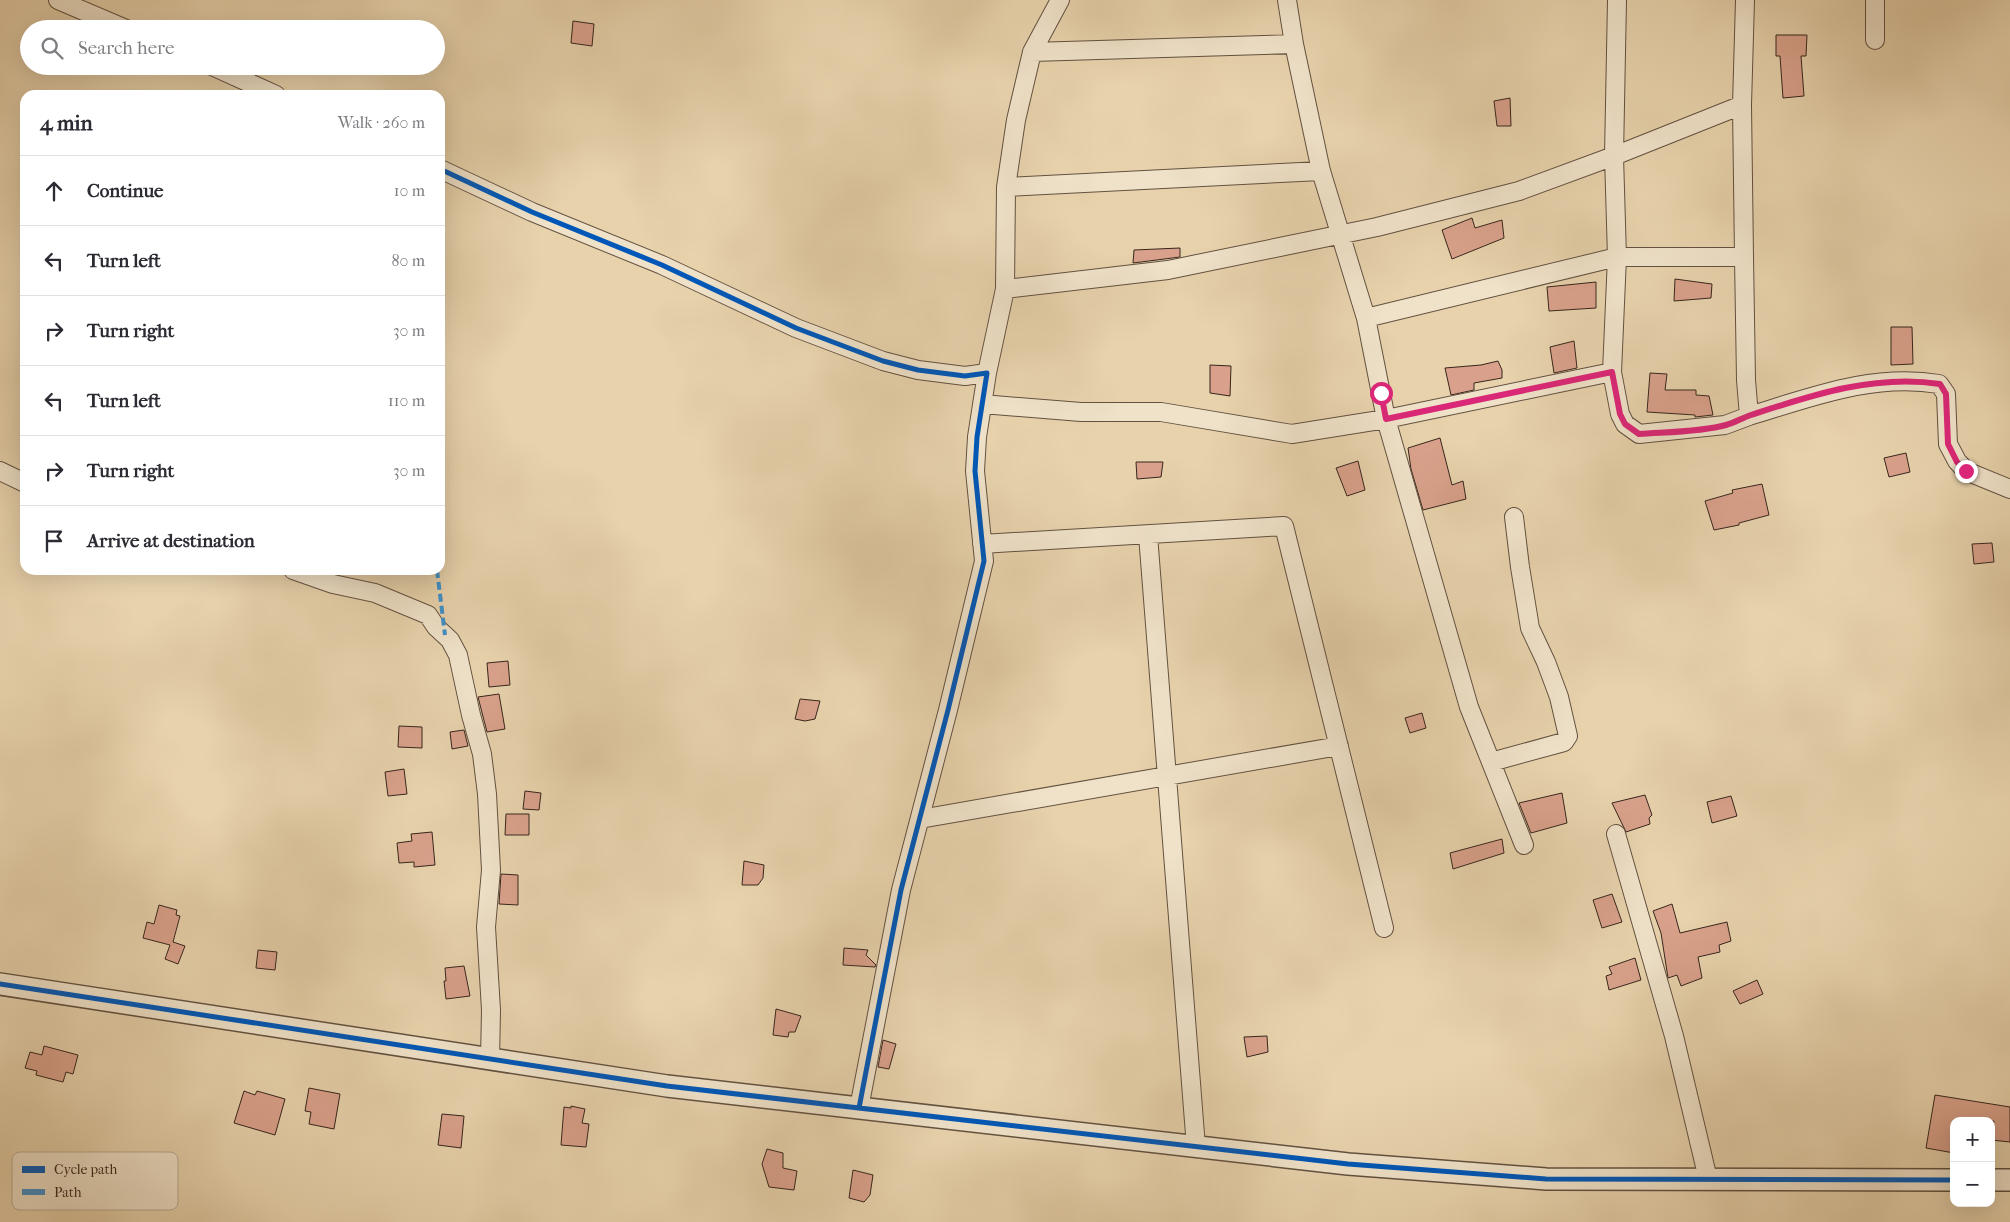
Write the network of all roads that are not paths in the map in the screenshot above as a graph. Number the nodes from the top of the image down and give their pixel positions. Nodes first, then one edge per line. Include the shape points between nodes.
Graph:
1 (58, 0) edge
2 (1060, 0) edge
3 (1287, 0) edge
4 (1617, 0) edge
5 (1745, 0) edge
6 (1875, 0) edge
7 (105, 20) edge
8 (1875, 40) dead end
9 (1294, 44) junction
10 (1032, 52) junction
11 (232, 75) edge
12 (265, 90) edge
13 (1742, 105) junction
14 (1614, 156) junction
15 (445, 171) edge
16 (1320, 171) junction
17 (1006, 187) junction
18 (1341, 234) junction
19 (1617, 257) junction
20 (1744, 257) junction
21 (1005, 289) junction
22 (1366, 318) junction
23 (1612, 372) junction
24 (987, 373) junction
25 (982, 404) junction
26 (1750, 416) junction
27 (1386, 419) junction
28 (0, 471) edge
29 (20, 480) edge
30 (2010, 489) edge
31 (1514, 517) dead end
32 (1148, 535) junction
33 (982, 544) junction
34 (307, 575) edge
35 (1339, 746) junction
36 (1491, 762) junction
37 (1167, 776) junction
38 (920, 819) junction
39 (1616, 834) dead end
40 (1524, 845) dead end
41 (1384, 928) dead end
42 (0, 984) edge
43 (490, 1060) junction
44 (859, 1108) junction
45 (1196, 1147) junction
46 (1708, 1179) junction
47 (1950, 1180) edge
48 (1995, 1180) edge
49 (2010, 1180) edge

1 - 7 street
2 - 10 street
3 - 9 street
4 - 14 street
5 - 13 street
6 - 8 street
9 - 10 street
9 - 16 street
10 - 17 street via 1016,120
11 - 12 street
13 - 14 street
13 - 20 street
14 - 18 street via 1519,191
14 - 19 street
15 - 24 street via 532,212 662,265 796,328 874,358 918,370 965,376
16 - 17 street
16 - 18 street
17 - 21 street
18 - 21 street via 1168,270
18 - 22 street
19 - 20 street
19 - 22 street
19 - 23 street
20 - 26 street via 1746,380
21 - 24 street
22 - 27 street
23 - 26 street via 1620,414 1625,424 1639,434 1725,425
23 - 27 street
24 - 25 street
25 - 27 street via 1081,412 1162,412 1292,434
25 - 33 street via 975,471
26 - 30 street via 1845,387 1885,382 1940,384 1946,394 1948,444 1957,462 1966,471
27 - 36 street via 1469,707
28 - 29 street
31 - 36 street via 1530,628 1559,697 1568,736 1564,742
32 - 33 street
32 - 35 street via 1284,526
32 - 37 street
33 - 38 street via 984,561
34 - 43 street via 375,593 428,615 450,640 458,655 482,754 487,794 491,870 486,927 491,1010
35 - 37 street
35 - 41 street
36 - 40 street
37 - 38 street
37 - 45 street
38 - 44 street via 901,890
39 - 46 street via 1674,1036
42 - 43 street
43 - 44 street via 667,1086
44 - 45 street
45 - 46 street via 1348,1164 1546,1179
46 - 47 street
48 - 49 street

